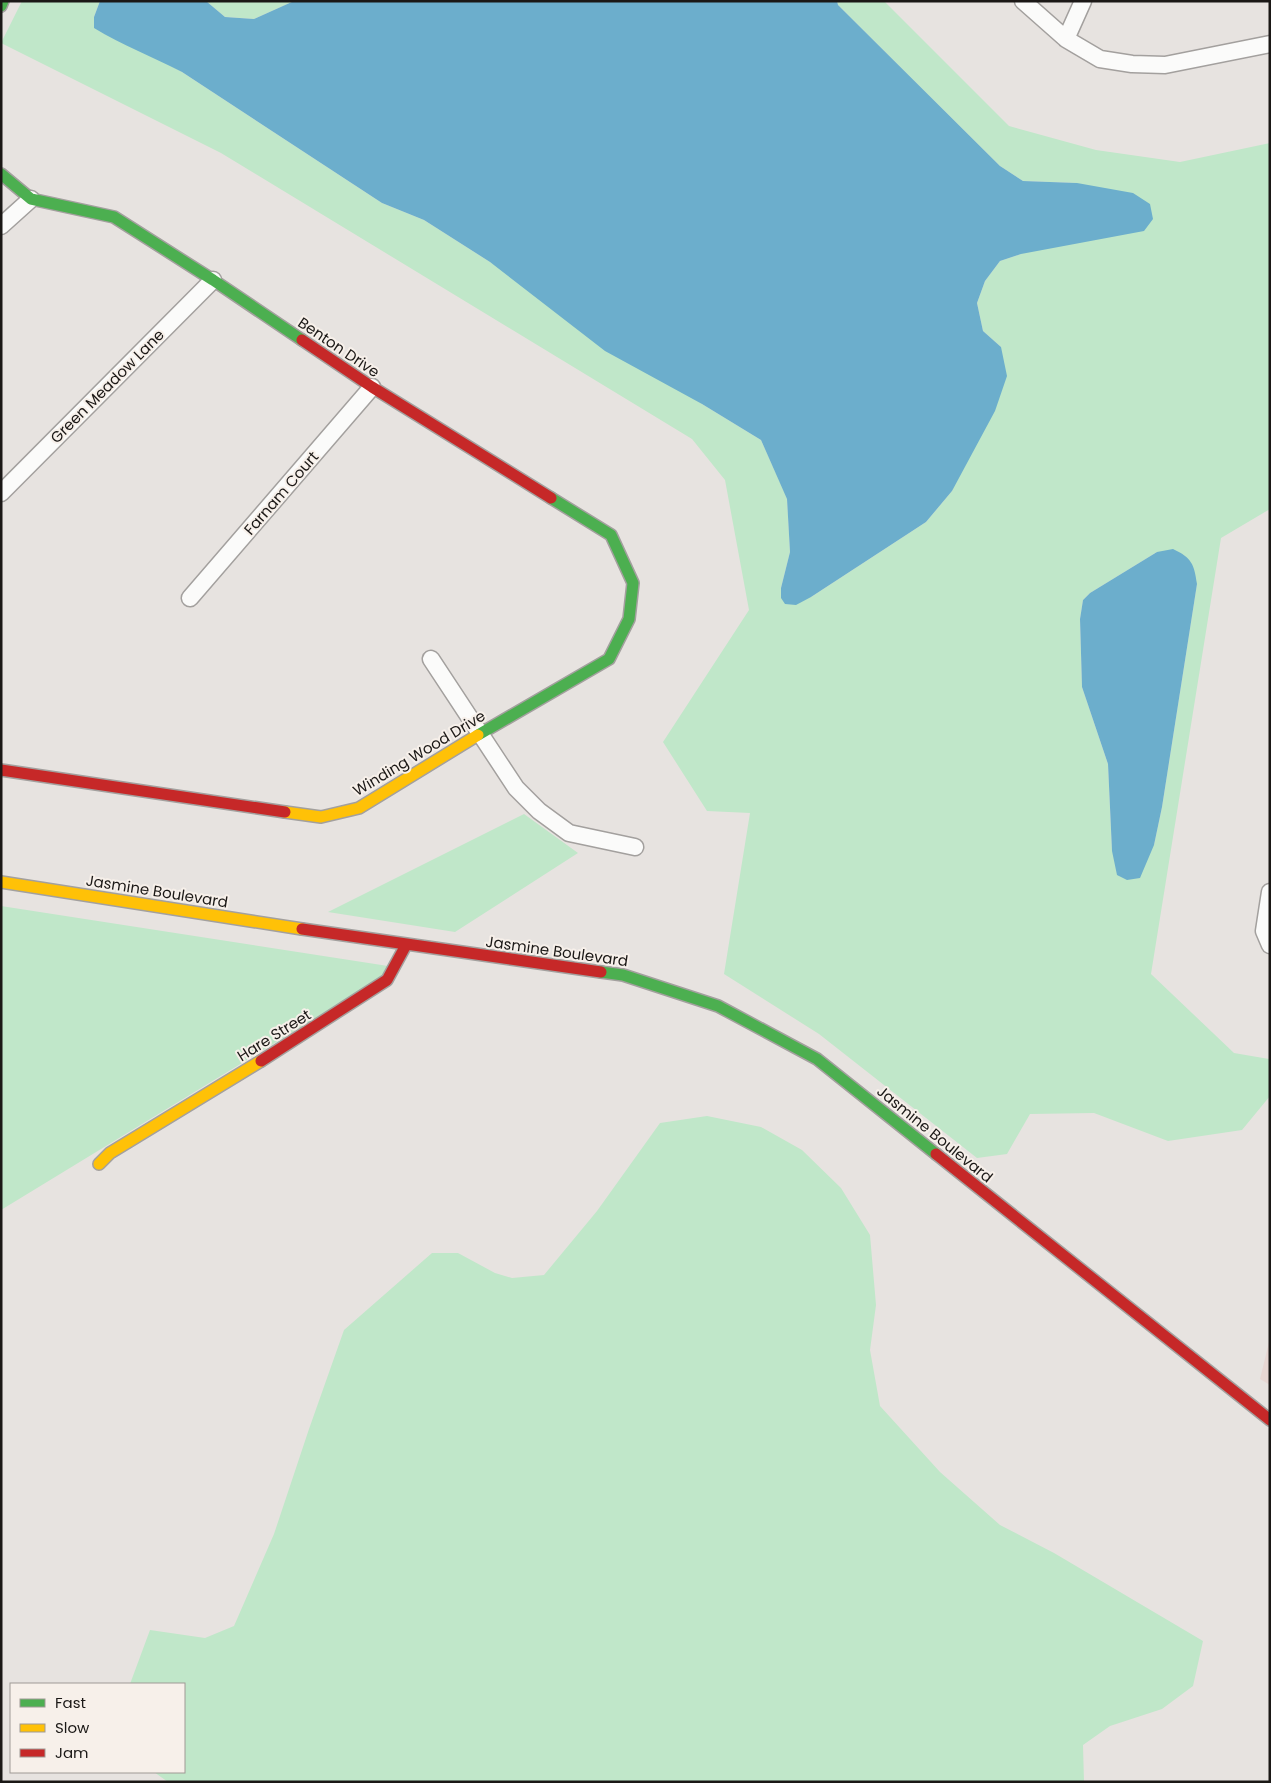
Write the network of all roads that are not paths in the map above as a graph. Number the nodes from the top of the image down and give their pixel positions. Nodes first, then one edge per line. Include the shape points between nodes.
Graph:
1 (3, 1) edge
2 (1023, 1) edge
3 (1083, 1) edge
4 (1, 6) edge
5 (1066, 39) junction
6 (1270, 44) edge
7 (1, 174) edge
8 (31, 199) junction
9 (1, 226) edge
10 (214, 280) junction
11 (372, 387) junction
12 (1, 493) edge
13 (632, 583) joint
14 (190, 598) dead end
15 (431, 659) dead end
16 (481, 733) junction
17 (1, 770) edge
18 (635, 847) dead end
19 (1, 882) edge
20 (1270, 892) edge
21 (406, 945) junction
22 (1270, 945) edge
23 (99, 1164) dead end
24 (1270, 1420) edge

1 - 4 street
2 - 5 street
3 - 5 street
5 - 6 street via 1100,58 1132,64 1165,65
7 - 8 street, Benton Drive
8 - 9 street
8 - 10 street, Benton Drive via 114,217
10 - 11 street, Benton Drive
10 - 12 street, Green Meadow Lane
11 - 13 street, Benton Drive via 611,535
11 - 14 street, Farnam Court
13 - 16 street, Winding Wood Drive via 629,619 610,658
15 - 16 street
16 - 17 street, Winding Wood Drive via 359,808 322,817
16 - 18 street via 516,788 539,811 569,833
19 - 21 street, Jasmine Boulevard
20 - 22 street via 1264,931
21 - 23 street, Hare Street via 387,980 110,1153
21 - 24 street, Jasmine Boulevard via 623,975 718,1006 817,1059

